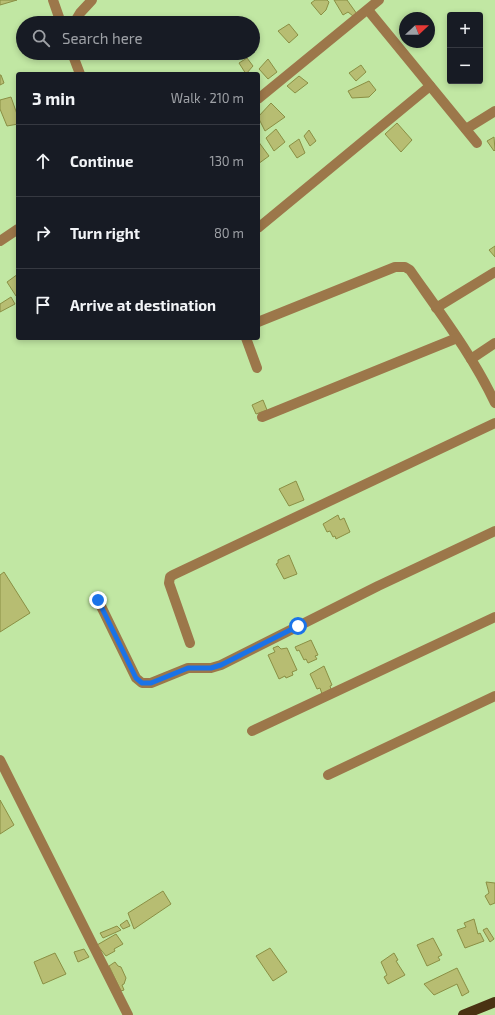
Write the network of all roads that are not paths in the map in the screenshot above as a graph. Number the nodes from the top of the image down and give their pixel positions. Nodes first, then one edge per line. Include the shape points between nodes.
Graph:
1 (53, 0) edge
2 (92, 0) edge
3 (379, 0) edge
4 (368, 10) junction
5 (59, 16) edge
6 (78, 16) edge
7 (75, 60) edge
8 (79, 72) edge
9 (430, 86) junction
10 (260, 97) edge
11 (495, 111) edge
12 (466, 129) junction
13 (477, 143) dead end
14 (260, 226) edge
15 (16, 230) edge
16 (0, 241) edge
17 (495, 272) edge
18 (436, 308) junction
19 (260, 321) edge
20 (457, 338) junction
21 (247, 340) edge
22 (495, 343) edge
23 (470, 359) junction
24 (257, 368) dead end
25 (495, 403) edge
26 (262, 417) dead end
27 (495, 423) edge
28 (495, 531) edge
29 (98, 600) dead end
30 (495, 617) edge
31 (190, 643) dead end
32 (495, 696) edge
33 (252, 731) dead end
34 (0, 760) edge
35 (328, 775) dead end
36 (495, 1002) edge
37 (128, 1015) edge
38 (463, 1015) edge

1 - 5 street
2 - 6 street
3 - 4 street
4 - 9 street
4 - 10 street
7 - 8 street
9 - 12 street
9 - 14 street
11 - 12 street
12 - 13 street
15 - 16 street
17 - 18 street
18 - 19 street via 410,270 400,266
18 - 20 street
20 - 23 street
20 - 26 street
21 - 24 street
22 - 23 street
23 - 25 street
27 - 31 street via 170,577 169,583
28 - 29 street via 221,665 211,668 188,668 151,683 142,683 136,678
30 - 33 street
32 - 35 street
34 - 37 street
36 - 38 main road

